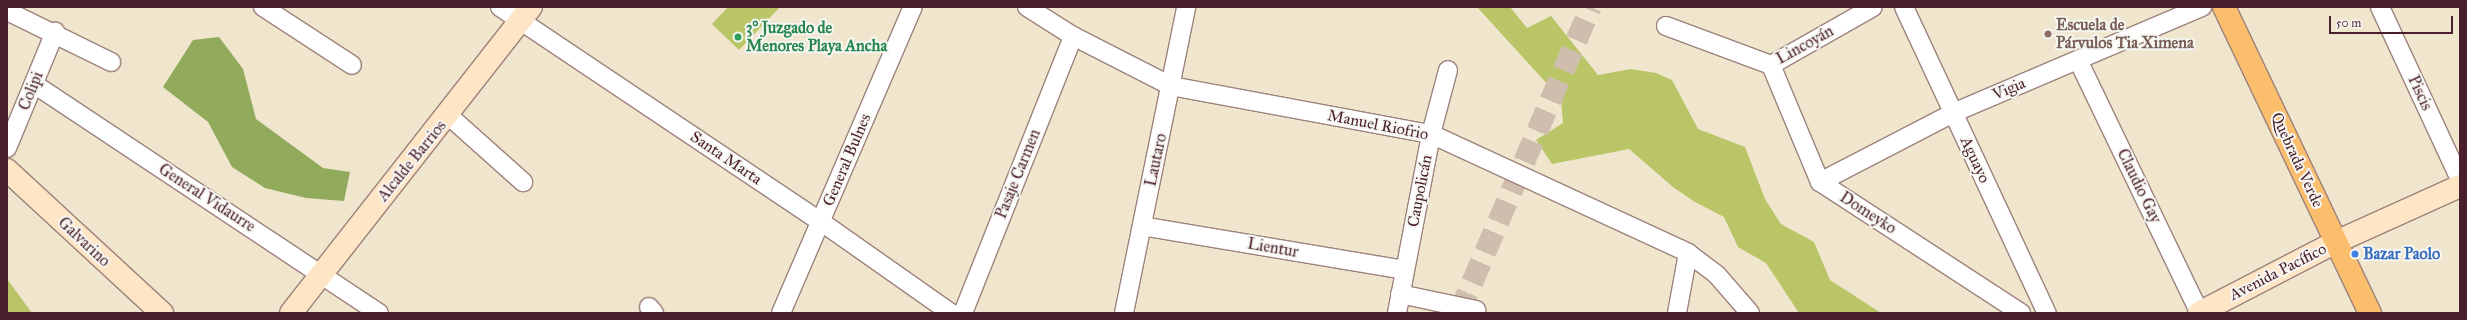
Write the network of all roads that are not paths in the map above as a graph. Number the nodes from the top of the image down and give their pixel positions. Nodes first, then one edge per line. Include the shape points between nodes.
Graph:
1 (263, 7) edge
2 (500, 7) edge
3 (913, 7) edge
4 (1027, 7) edge
5 (1186, 7) edge
6 (1873, 7) edge
7 (1904, 7) edge
8 (2202, 7) edge
9 (2224, 7) edge
10 (2380, 7) edge
11 (7, 11) edge
12 (526, 14) edge
13 (1666, 26) dead end
14 (54, 32) junction
15 (1073, 36) junction
16 (2078, 60) junction
17 (112, 62) dead end
18 (352, 65) dead end
19 (1771, 65) junction
20 (1448, 70) dead end
21 (34, 84) junction
22 (1171, 86) junction
23 (1953, 113) junction
24 (448, 116) junction
25 (1431, 134) junction
26 (7, 148) edge
27 (7, 170) edge
28 (2460, 179) edge
29 (523, 182) dead end
30 (1820, 182) junction
31 (2460, 186) edge
32 (820, 221) junction
33 (1142, 226) junction
34 (2336, 242) junction
35 (1688, 252) junction
36 (1404, 270) junction
37 (321, 274) junction
38 (1400, 294) junction
39 (1476, 310) dead end
40 (162, 313) edge
41 (291, 313) edge
42 (379, 313) edge
43 (781, 313) edge
44 (951, 313) edge
45 (963, 313) edge
46 (1124, 313) edge
47 (1397, 313) edge
48 (1677, 313) edge
49 (1750, 313) edge
50 (2021, 313) edge
51 (2047, 313) edge
52 (2199, 313) edge
53 (2370, 313) edge

1 - 18 street
2 - 12 street, Santa Marta
3 - 32 street, General Bulnes
4 - 15 street, Manuel Riofrio
5 - 22 street, Lautaro
6 - 19 street, Lincoyán
7 - 23 street, Aguayo
8 - 16 street, Vigia
9 - 34 main road, Quebrada Verde
10 - 28 street, Piscis
11 - 14 street
12 - 24 street, Alcalde Barrios
12 - 32 street, Santa Marta
13 - 19 street, Lincoyán
14 - 17 street
14 - 21 street, Colipi
15 - 22 street, Manuel Riofrio
15 - 45 street, Pasaje Carmen
16 - 23 street, Vigia
16 - 52 street, Claudio Gay
19 - 30 street
20 - 25 street, Caupolicán
21 - 26 street, Colipi
21 - 37 street, General Vidaurre
22 - 25 street, Manuel Riofrio
22 - 33 street, Lautaro
23 - 30 street, Vigia
23 - 51 street, Aguayo
24 - 29 street
24 - 37 street, Alcalde Barrios
25 - 35 street, Manuel Riofrio
25 - 36 street, Caupolicán
27 - 40 street, Galvarino
30 - 50 street, Domeyko
31 - 34 street, Avenida Pacífico
32 - 43 street, General Bulnes
32 - 44 street, Santa Marta
33 - 36 street, Lientur
33 - 46 street, Lautaro
34 - 52 street, Avenida Pacífico
34 - 53 main road, Quebrada Verde
35 - 48 street
35 - 49 street, Manuel Riofrio via 1717,275
36 - 38 street, Caupolicán
37 - 41 street, Alcalde Barrios
37 - 42 street, General Vidaurre
38 - 39 street
38 - 47 street, Caupolicán

